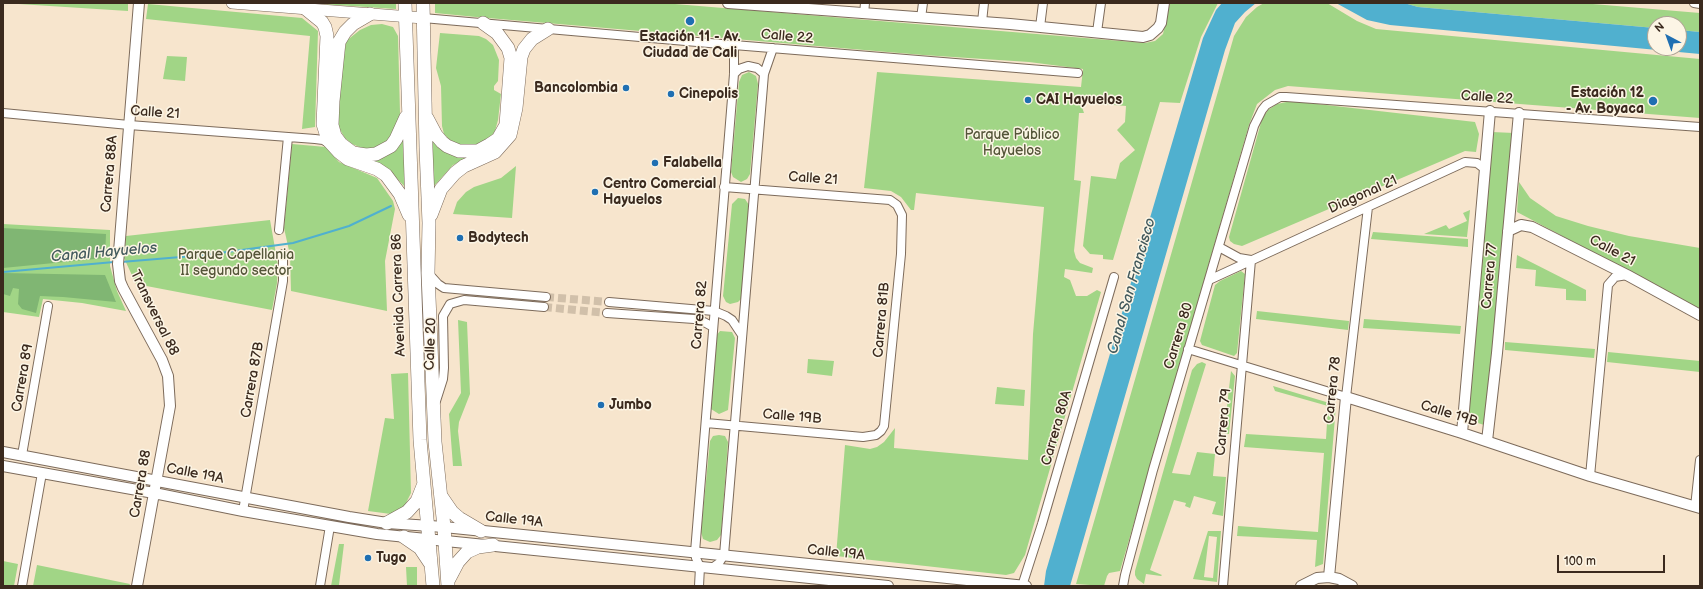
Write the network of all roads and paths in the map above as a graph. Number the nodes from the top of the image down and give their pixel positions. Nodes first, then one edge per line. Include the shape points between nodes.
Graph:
1 (139, 3) edge
2 (232, 3) edge
3 (405, 3) edge
4 (423, 3) edge
5 (728, 3) edge
6 (865, 3) edge
7 (923, 3) edge
8 (984, 3) edge
9 (1043, 3) edge
10 (1101, 3) edge
11 (1164, 3) edge
12 (1694, 3) edge
13 (761, 4) edge
14 (1700, 4) edge
15 (802, 6) edge
16 (302, 7) edge
17 (370, 14) junction
18 (864, 14) junction
19 (404, 16) junction
20 (423, 18) junction
21 (921, 18) junction
22 (982, 22) junction
23 (483, 23) junction
24 (1040, 27) junction
25 (548, 29) junction
26 (1097, 32) junction
27 (734, 46) junction
28 (773, 48) junction
29 (1078, 73) dead end
30 (734, 74) junction
31 (764, 74) junction
32 (1272, 101) joint
33 (408, 110) junction
34 (1490, 111) junction
35 (3, 113) edge
36 (1519, 113) junction
37 (425, 114) junction
38 (323, 124) junction
39 (128, 125) junction
40 (1700, 126) edge
41 (288, 137) junction
42 (305, 138) junction
43 (333, 146) junction
44 (1485, 169) junction
45 (724, 187) junction
46 (754, 189) junction
47 (897, 205) joint
48 (1368, 206) junction
49 (429, 223) junction
50 (413, 224) junction
51 (280, 230) dead end
52 (1508, 231) junction
53 (1219, 247) junction
54 (118, 251) joint
55 (283, 254) dead end
56 (1251, 260) junction
57 (428, 273) junction
58 (1627, 275) junction
59 (1114, 277) dead end
60 (1210, 280) junction
61 (546, 297) tunnel mouth
62 (609, 302) tunnel mouth
63 (48, 306) dead end
64 (544, 307) tunnel mouth
65 (714, 312) junction
66 (608, 313) tunnel mouth
67 (1700, 315) edge
68 (713, 327) junction
69 (742, 335) junction
70 (1188, 349) junction
71 (1242, 366) junction
72 (170, 386) joint
73 (1346, 397) junction
74 (434, 407) junction
75 (706, 422) junction
76 (735, 425) junction
77 (1462, 433) junction
78 (876, 435) joint
79 (1487, 441) junction
80 (3, 452) edge
81 (22, 456) junction
82 (1700, 460) edge
83 (3, 466) edge
84 (42, 473) junction
85 (1590, 476) junction
86 (156, 480) junction
87 (424, 484) junction
88 (154, 493) junction
89 (441, 495) junction
90 (245, 498) junction
91 (1698, 508) edge
92 (243, 511) junction
93 (387, 523) junction
94 (330, 526) junction
95 (428, 526) junction
96 (444, 527) junction
97 (481, 531) junction
98 (404, 537) junction
99 (429, 539) junction
100 (445, 540) junction
101 (493, 545) junction
102 (695, 552) junction
103 (724, 555) junction
104 (432, 565) junction
105 (700, 567) junction
106 (712, 568) junction
107 (1329, 577) junction
108 (829, 583) edge
109 (448, 584) edge
110 (22, 586) edge
111 (136, 586) edge
112 (320, 586) edge
113 (433, 586) edge
114 (699, 586) edge
115 (888, 586) edge
116 (1022, 586) edge
117 (1026, 586) edge
118 (1123, 586) edge
119 (1223, 586) edge
120 (1302, 586) edge
121 (1352, 586) edge

1 - 39 street, Carrera 88A
2 - 16 main road
3 - 19 main road, Avenida Carrera 86
4 - 20 main road
5 - 13 street
6 - 18 street
7 - 21 street
8 - 22 street
9 - 24 street
10 - 26 street
11 - 26 street via 1161,23 1150,35 1143,37
12 - 14 street
13 - 15 street
15 - 18 street
16 - 17 main road
16 - 38 main road via 325,27
17 - 19 main road
17 - 33 main road via 353,24 339,42 332,101 332,125 335,136 353,153 376,154 396,139
18 - 21 street
19 - 20 main road
19 - 33 main road, Avenida Carrera 86
20 - 23 street, Calle 22
20 - 37 main road
21 - 22 street
22 - 24 street
23 - 25 street, Calle 22
23 - 37 main road via 497,33 508,48 511,58 506,125 498,139 478,151 459,151 442,142
24 - 26 street
25 - 27 street, Calle 22
25 - 49 main road via 532,39 524,49 510,135 494,152 455,173 442,189
27 - 28 street, Calle 22
27 - 30 street, Carrera 82
28 - 29 street, Calle 22
28 - 31 street
30 - 31 street via 748,66 757,68
30 - 45 street, Carrera 82
31 - 46 street
32 - 34 street, Calle 22 via 1286,97
32 - 53 street, Carrera 80 via 1262,110 1254,126
33 - 50 main road, Avenida Carrera 86
34 - 36 street, Calle 22
34 - 44 street, Carrera 77
35 - 39 street, Calle 21
36 - 40 street, Calle 22
36 - 52 street, Carrera 77
37 - 49 main road
38 - 42 street via 320,130
38 - 43 main road via 328,140
39 - 41 street, Calle 21
39 - 54 street, Carrera 88A
41 - 42 street, Calle 21
41 - 51 street
42 - 43 street, Calle 21 via 323,140
43 - 50 main road via 348,159 377,169 386,175 400,194
44 - 48 street, Diagonal 21 via 1477,163 1465,162
44 - 77 street, Carrera 77
45 - 46 street, Calle 21
45 - 65 street, Carrera 82
46 - 47 street, Calle 21 via 890,200
46 - 69 street
47 - 78 street, Carrera 81B via 902,215 896,320 884,426
48 - 56 street, Diagonal 21
48 - 73 street, Carrera 78
49 - 57 main road
50 - 87 main road, Avenida Carrera 86 via 419,417
52 - 58 street, Calle 21 via 1521,225 1532,227
52 - 79 street, Carrera 77
53 - 56 street via 1239,258
53 - 60 street, Carrera 80
54 - 72 street, Transversal 88 via 120,281 162,360
55 - 90 street, Carrera 87B via 283,281
56 - 60 street
56 - 71 street, Carrera 79
57 - 61 street via 444,288
57 - 74 main road
58 - 67 street, Calle 21
58 - 85 street via 1615,278 1608,285
59 - 116 street, Carrera 80A via 1045,517
60 - 70 street, Carrera 80
62 - 65 street
63 - 81 street, Carrera 89
64 - 74 street, Calle 20 via 464,300 450,304 443,316 445,359 443,378
65 - 68 street, Carrera 82
65 - 69 street via 732,320
66 - 68 street via 694,319
68 - 75 street, Carrera 82
69 - 76 street
70 - 71 street, Calle 19B
70 - 118 street, Carrera 80
71 - 73 street, Calle 19B
71 - 119 street, Carrera 79
72 - 86 street, Carrera 88 via 170,406
73 - 77 street, Calle 19B
73 - 107 street, Carrera 78
74 - 89 main road
75 - 76 street, Calle 19B
75 - 102 street, Carrera 82
76 - 78 street, Calle 19B via 863,437
76 - 103 street
77 - 79 street, Calle 19B
79 - 85 street, Calle 19B
80 - 81 street, Calle 19A
81 - 86 street, Calle 19A
82 - 91 street
83 - 84 street, Calle 19A
84 - 88 street, Calle 19A
84 - 110 street
85 - 91 street, Calle 19B
86 - 88 street, Carrera 88
86 - 90 street, Calle 19A
87 - 93 main road via 417,500 407,512
87 - 95 main road, Avenida Carrera 86
88 - 92 street, Calle 19A
88 - 111 street, Carrera 88
89 - 96 main road
89 - 97 main road via 452,512
90 - 92 street, Carrera 87B
90 - 93 street, Calle 19A
92 - 94 street, Calle 19A
93 - 95 street, Calle 19A
94 - 98 street, Calle 19A
94 - 112 street
95 - 96 street, Calle 19A
95 - 99 main road, Avenida Carrera 86
96 - 97 street, Calle 19A
96 - 100 main road
97 - 102 street, Calle 19A
98 - 99 street, Calle 19A
98 - 104 main road via 420,548
99 - 100 street, Calle 19A
99 - 104 main road, Avenida Carrera 86
100 - 101 street, Calle 19A
100 - 109 main road
101 - 105 street, Calle 19A
101 - 109 main road via 467,552 458,562
102 - 103 street, Calle 19A
102 - 105 street, Carrera 82
103 - 106 street
103 - 116 street, Calle 19A
104 - 113 main road, Avenida Carrera 86
105 - 106 street, Calle 19A
105 - 114 street, Carrera 82
106 - 108 street, Calle 19A
107 - 120 street via 1317,578
107 - 121 street via 1339,578
108 - 115 street, Calle 19A
116 - 117 street, Calle 19A

